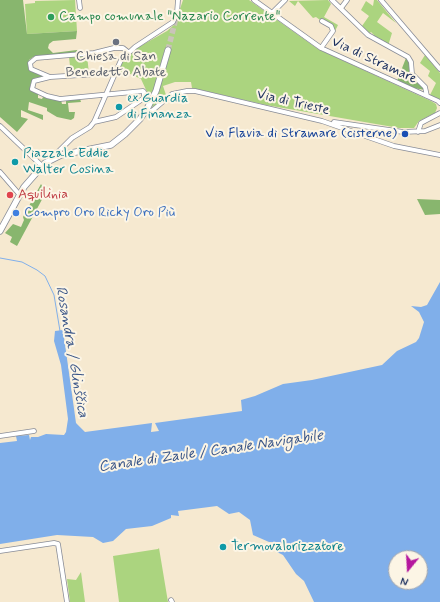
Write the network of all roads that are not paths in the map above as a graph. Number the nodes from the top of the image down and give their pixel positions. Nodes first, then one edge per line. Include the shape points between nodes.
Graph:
1 (79, 0) edge
2 (254, 0) edge
3 (285, 0) edge
4 (332, 0) edge
5 (347, 0) edge
6 (381, 0) edge
7 (177, 1) edge
8 (80, 8) dead end
9 (341, 8) junction
10 (272, 13) junction
11 (322, 21) dead end
12 (321, 48) junction
13 (168, 50) tunnel mouth
14 (128, 52) junction
15 (440, 68) edge
16 (114, 73) junction
17 (50, 77) junction
18 (106, 95) junction
19 (428, 96) junction
20 (440, 103) edge
21 (145, 113) junction
22 (440, 113) edge
23 (322, 121) junction
24 (94, 122) junction
25 (440, 125) edge
26 (0, 126) edge
27 (418, 132) junction
28 (68, 142) junction
29 (67, 153) junction
30 (440, 155) edge
31 (54, 156) junction
32 (42, 166) junction
33 (0, 172) edge
34 (20, 194) junction
35 (2, 224) edge
36 (0, 231) edge
37 (34, 431) dead end
38 (0, 436) edge
39 (0, 550) edge
40 (67, 602) edge

1 - 8 street
2 - 10 street, Via di Stramare
3 - 10 street
4 - 9 street
5 - 9 street
6 - 15 street
7 - 14 street via 177,13 173,22
9 - 19 street via 368,35 408,57 412,74 425,87
10 - 12 street, Via di Stramare
11 - 12 street, Via di Stramare via 333,31
12 - 19 street, Via di Stramare
13 - 21 main road via 156,91
14 - 16 street
14 - 17 street via 121,47 94,53 36,58 31,61 31,69
16 - 17 street
16 - 18 street
17 - 18 street via 34,81 32,89 60,99
18 - 24 street
18 - 24 street via 143,91 145,95 116,117
19 - 20 street, Via di Stramare
21 - 23 street, Via di Trieste via 153,110 172,94 187,90
21 - 29 main road via 126,134 111,145
22 - 27 street via 421,123
23 - 27 street via 398,132
23 - 30 street, Via di Trieste via 394,146
24 - 28 street
25 - 27 street
26 - 32 street
28 - 29 street
28 - 31 street
29 - 31 main road
31 - 32 main road
32 - 34 main road
33 - 34 street
34 - 35 main road
35 - 36 main road
37 - 38 street
39 - 40 street via 58,544

